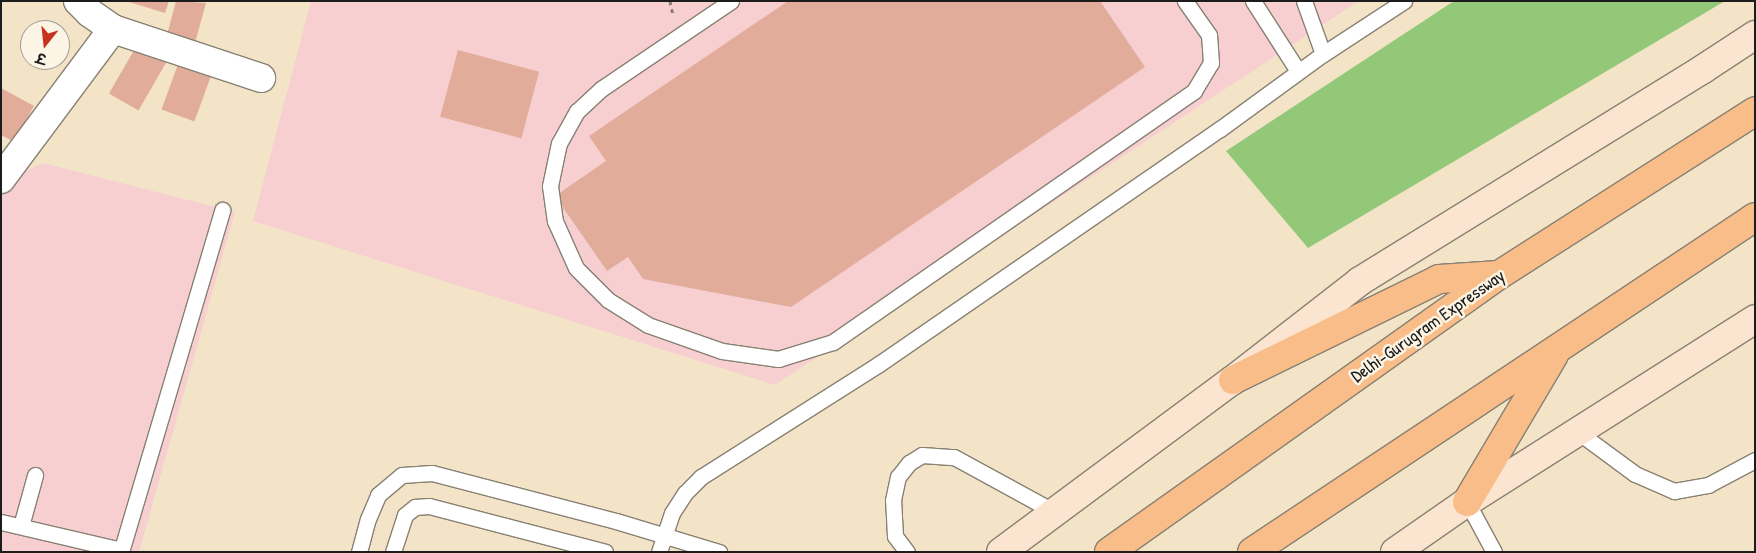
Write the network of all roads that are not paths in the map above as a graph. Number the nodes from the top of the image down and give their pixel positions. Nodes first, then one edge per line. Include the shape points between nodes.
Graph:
1 (78, 1) edge
2 (731, 1) edge
3 (1186, 1) edge
4 (1253, 1) edge
5 (1304, 1) edge
6 (1404, 1) edge
7 (113, 29) junction
8 (1755, 35) edge
9 (1323, 54) junction
10 (1298, 71) junction
11 (261, 78) dead end
12 (1755, 111) edge
13 (1, 179) edge
14 (222, 210) dead end
15 (1755, 217) edge
16 (1499, 275) junction
17 (1755, 319) edge
18 (1557, 349) junction
19 (1233, 380) junction
20 (1578, 432) junction
21 (1755, 460) edge
22 (35, 475) dead end
23 (1467, 502) junction
24 (1055, 512) junction
25 (1, 522) edge
26 (21, 526) junction
27 (1289, 529) junction
28 (664, 534) junction
29 (121, 551) edge
30 (359, 552) edge
31 (393, 552) edge
32 (605, 552) edge
33 (659, 552) edge
34 (719, 552) edge
35 (907, 552) edge
36 (1001, 552) edge
37 (1109, 552) edge
38 (1252, 552) edge
39 (1274, 552) edge
40 (1395, 552) edge
41 (1494, 552) edge

1 - 7 street
2 - 3 lane via 601,89 577,111 559,143 550,186 555,221 576,268 608,300 648,325 722,351 778,359 833,342 1194,91 1211,63 1209,35
4 - 10 lane
5 - 9 lane
6 - 9 lane
7 - 11 street
7 - 13 street
8 - 19 main road via 1360,281
9 - 10 lane
10 - 28 lane via 1220,129 879,364 701,478 685,493
12 - 16 highway, Delhi-Gurugram Expressway
14 - 29 lane
15 - 18 highway
16 - 19 highway via 1439,279
16 - 37 highway, Delhi-Gurugram Expressway
17 - 20 main road
18 - 23 highway
18 - 27 highway
19 - 24 main road
20 - 21 lane via 1634,474 1674,491 1708,485
20 - 23 main road
22 - 26 lane
23 - 40 main road
23 - 41 lane
24 - 35 lane via 954,457 922,455 909,463 898,477 893,500 895,536
24 - 36 main road
25 - 26 lane
26 - 29 lane
27 - 38 highway
27 - 39 highway
28 - 30 lane via 432,473 402,475 378,495
28 - 33 lane
28 - 34 lane
31 - 32 lane via 405,515 415,507 429,506

